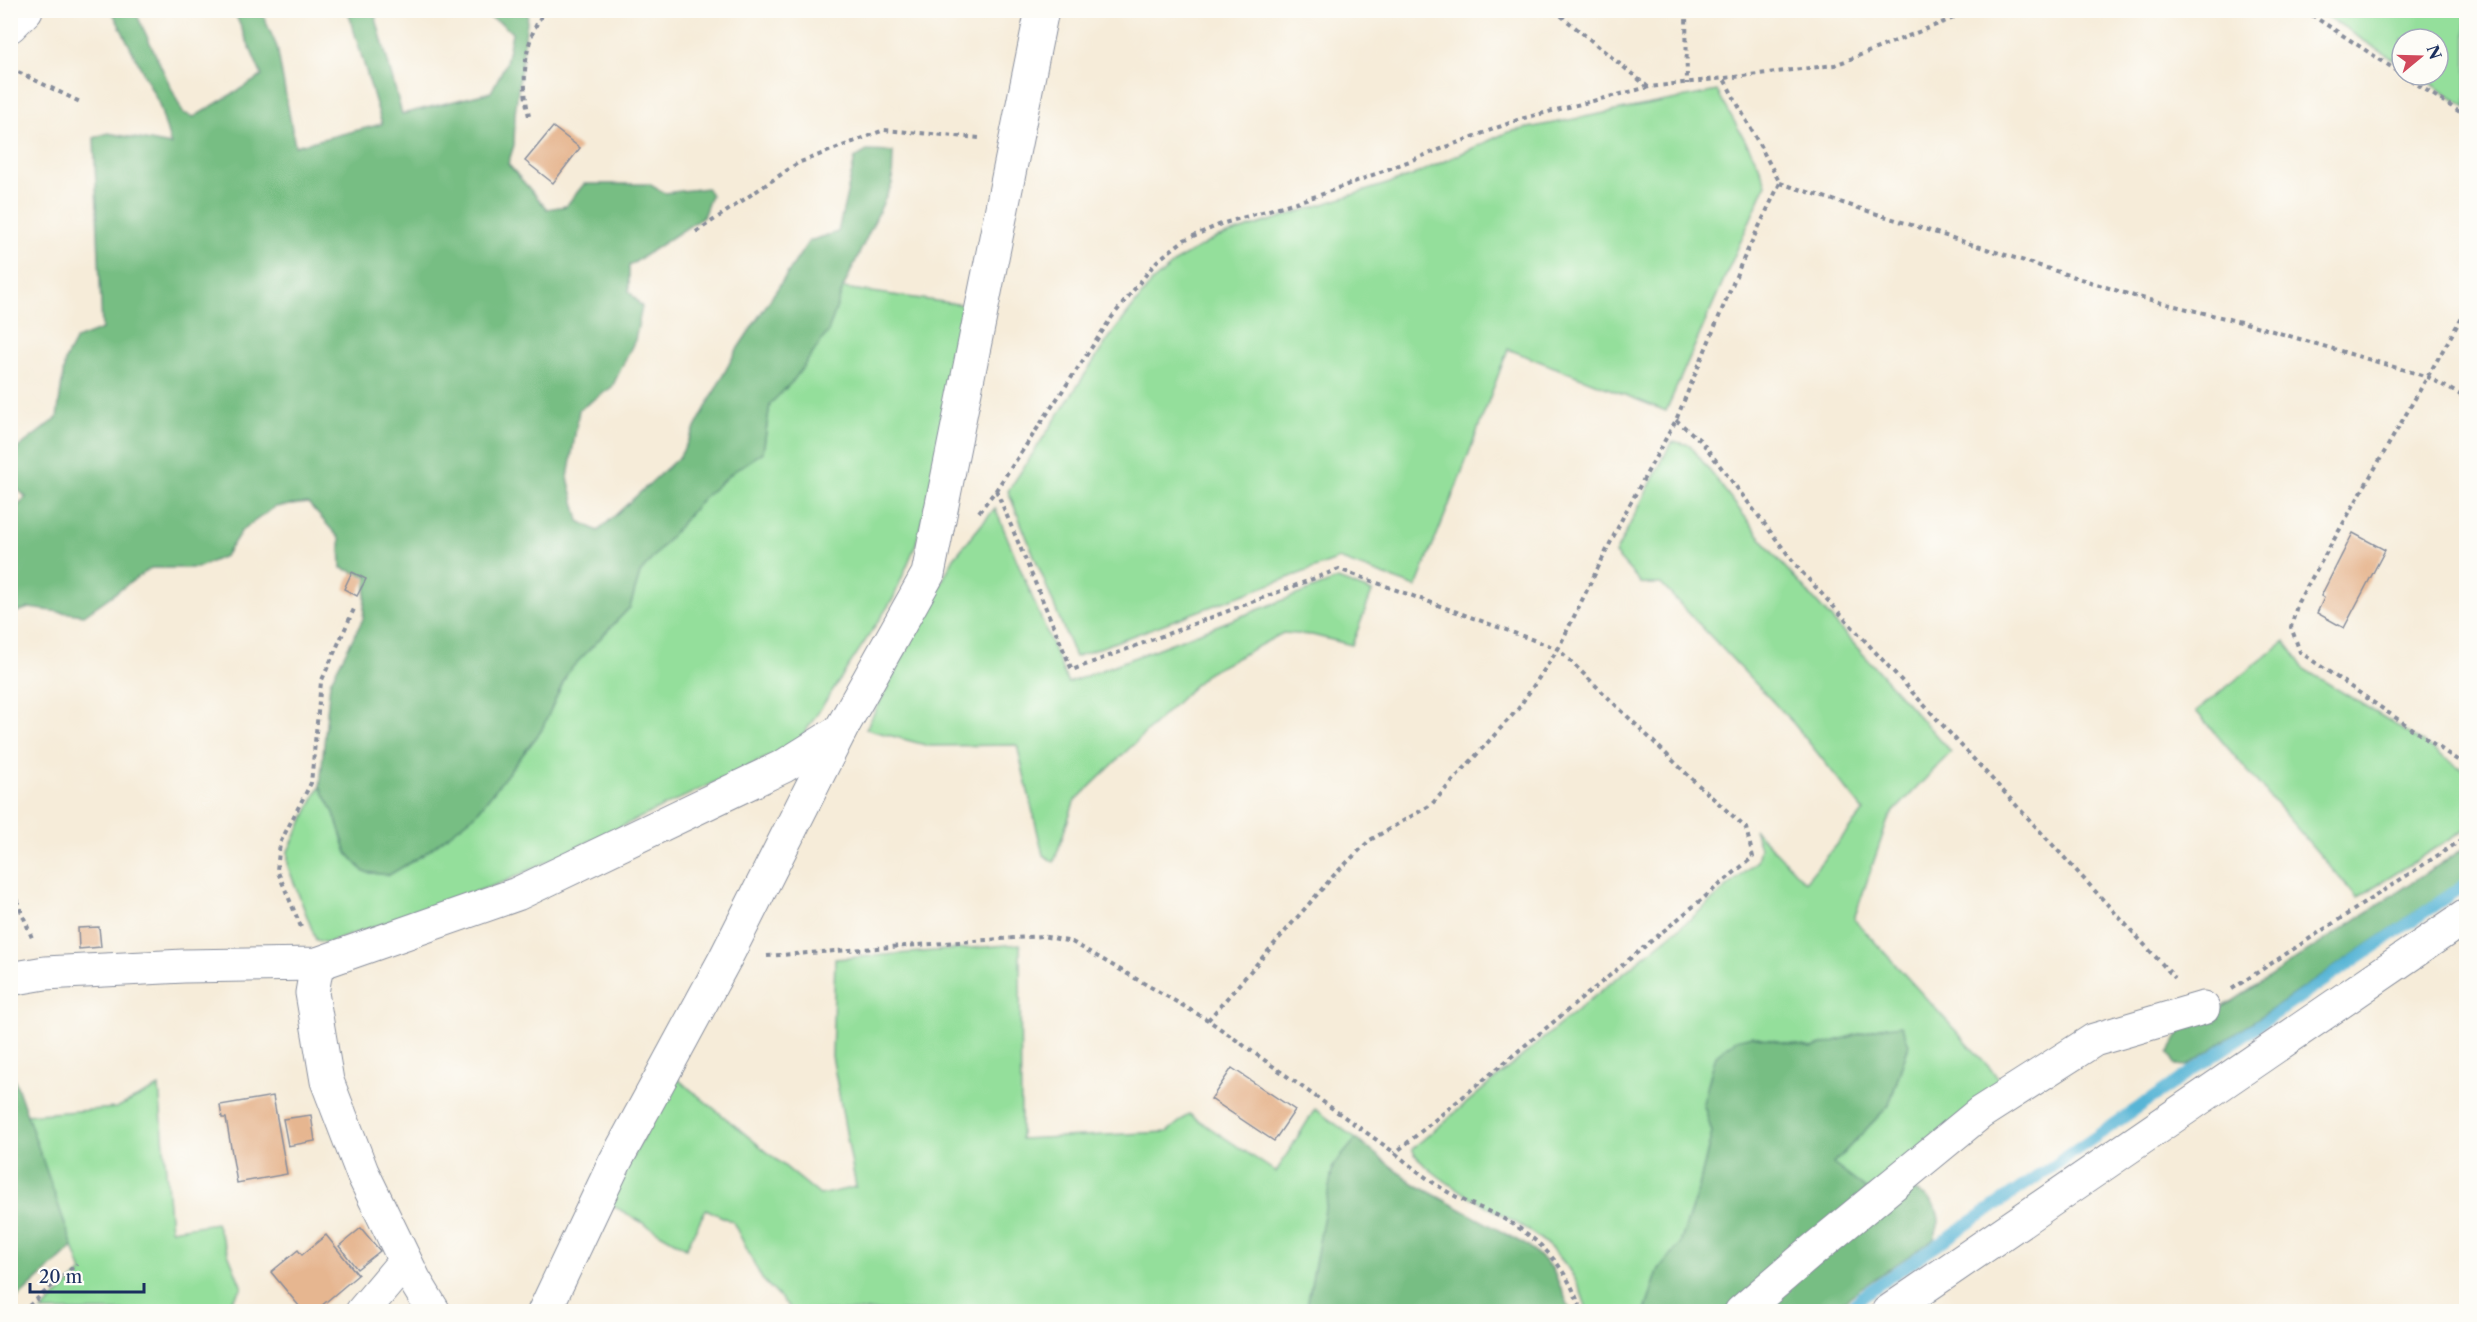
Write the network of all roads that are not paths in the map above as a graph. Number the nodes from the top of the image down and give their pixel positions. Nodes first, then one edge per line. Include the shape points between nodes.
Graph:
1 (27, 10) edge
2 (1042, 10) edge
3 (10, 27) edge
4 (840, 731) junction
5 (2466, 916) edge
6 (317, 964) junction
7 (10, 979) edge
8 (2203, 1008) road end
9 (405, 1261) junction
10 (362, 1311) edge
11 (434, 1311) edge
12 (544, 1311) edge
13 (1741, 1311) edge
14 (1888, 1311) edge

1 - 3 street
2 - 4 street via 928,574
4 - 6 street via 784,766 518,894
4 - 12 street via 725,959 615,1162
5 - 14 street
6 - 7 street via 45,973
6 - 9 street via 312,993 327,1081 362,1172
8 - 13 street via 2094,1040 1980,1113
9 - 10 street
9 - 11 street

